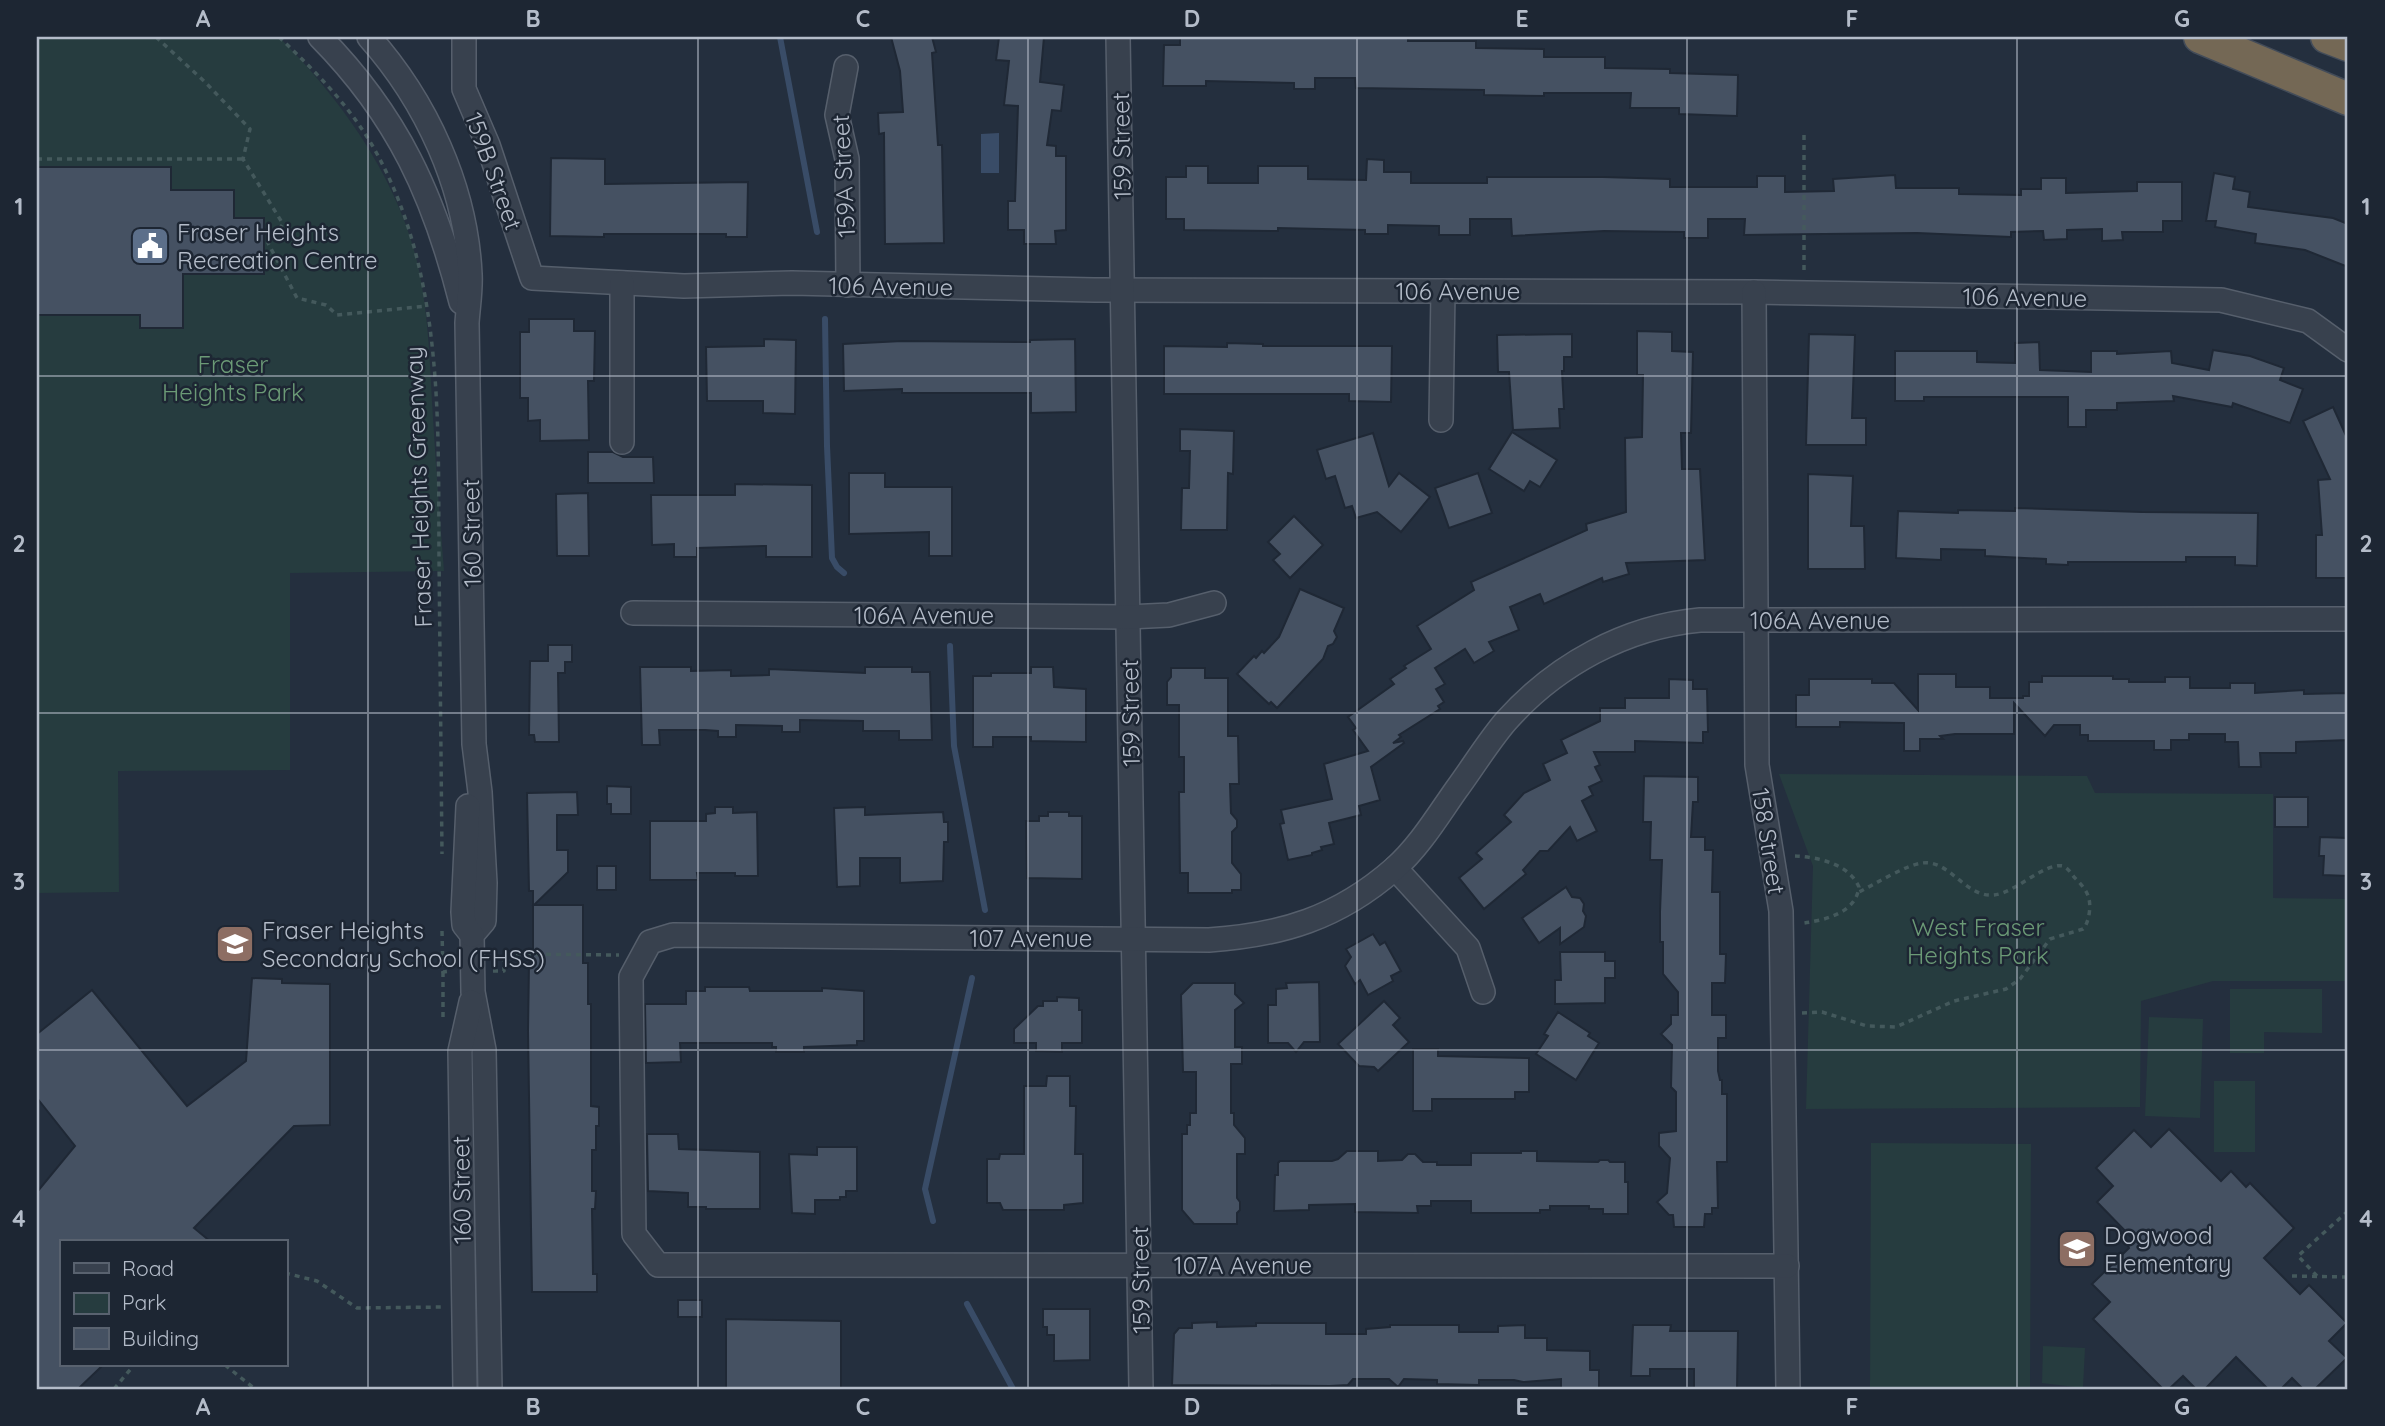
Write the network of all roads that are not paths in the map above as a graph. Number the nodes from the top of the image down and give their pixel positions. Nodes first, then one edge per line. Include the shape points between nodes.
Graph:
1 (320, 37) edge
2 (369, 37) edge
3 (464, 37) edge
4 (1118, 37) edge
5 (2200, 37) edge
6 (2327, 37) edge
7 (2348, 45) edge
8 (846, 67) dead end
9 (2348, 99) edge
10 (557, 280) joint
11 (622, 283) junction
12 (848, 285) junction
13 (1124, 289) junction
14 (1443, 291) junction
15 (1754, 292) junction
16 (467, 323) junction
17 (2348, 350) edge
18 (1441, 420) dead end
19 (622, 442) dead end
20 (1214, 603) dead end
21 (633, 613) dead end
22 (1128, 617) junction
23 (2348, 619) edge
24 (1756, 621) junction
25 (1395, 868) junction
26 (1135, 939) junction
27 (473, 992) junction
28 (1483, 992) dead end
29 (460, 1163) junction
30 (657, 1265) joint
31 (1140, 1265) junction
32 (1787, 1266) junction
33 (488, 1327) junction
34 (465, 1389) edge
35 (490, 1389) edge
36 (1141, 1389) edge
37 (1788, 1389) edge

1 - 16 street, 160 Street via 358,80 412,162 446,245
2 - 16 street, 160 Street via 419,108 453,186 468,254
3 - 10 street, 159B Street via 464,89 488,145 531,278
4 - 13 street, 159 Street
5 - 9 highway
6 - 7 highway
8 - 12 street, 159A Street via 836,115 847,159
10 - 11 street, 106 Avenue
11 - 12 street, 106 Avenue
11 - 19 street
12 - 13 street, 106 Avenue
13 - 14 street, 106 Avenue
13 - 22 street, 159 Street
14 - 15 street, 106 Avenue
14 - 18 street
15 - 17 street, 106 Avenue via 2221,300 2308,321
15 - 24 street, 158 Street
16 - 27 street, 160 Street via 474,744 485,883 484,921 472,935
20 - 22 street, 106A Avenue via 1169,615
21 - 22 street, 106A Avenue
22 - 26 street, 159 Street
23 - 24 street, 106A Avenue
24 - 25 street, 106A Avenue via 1668,624 1630,635 1564,668 1505,722
24 - 32 street, 158 Street via 1757,765 1781,911
25 - 26 street, 107 Avenue via 1344,906 1275,933 1209,940
25 - 28 street via 1468,948
26 - 30 street, 107 Avenue via 673,935 650,942 631,977 634,1234
26 - 31 street, 159 Street
27 - 29 street, 160 Street via 460,1051
27 - 33 street, 160 Street via 484,1050
29 - 33 street via 474,1205 475,1307
29 - 34 street, 160 Street
30 - 31 street, 107A Avenue
31 - 32 street, 107A Avenue
31 - 36 street, 159 Street
32 - 37 street, 158 Street
33 - 35 street, 160 Street

